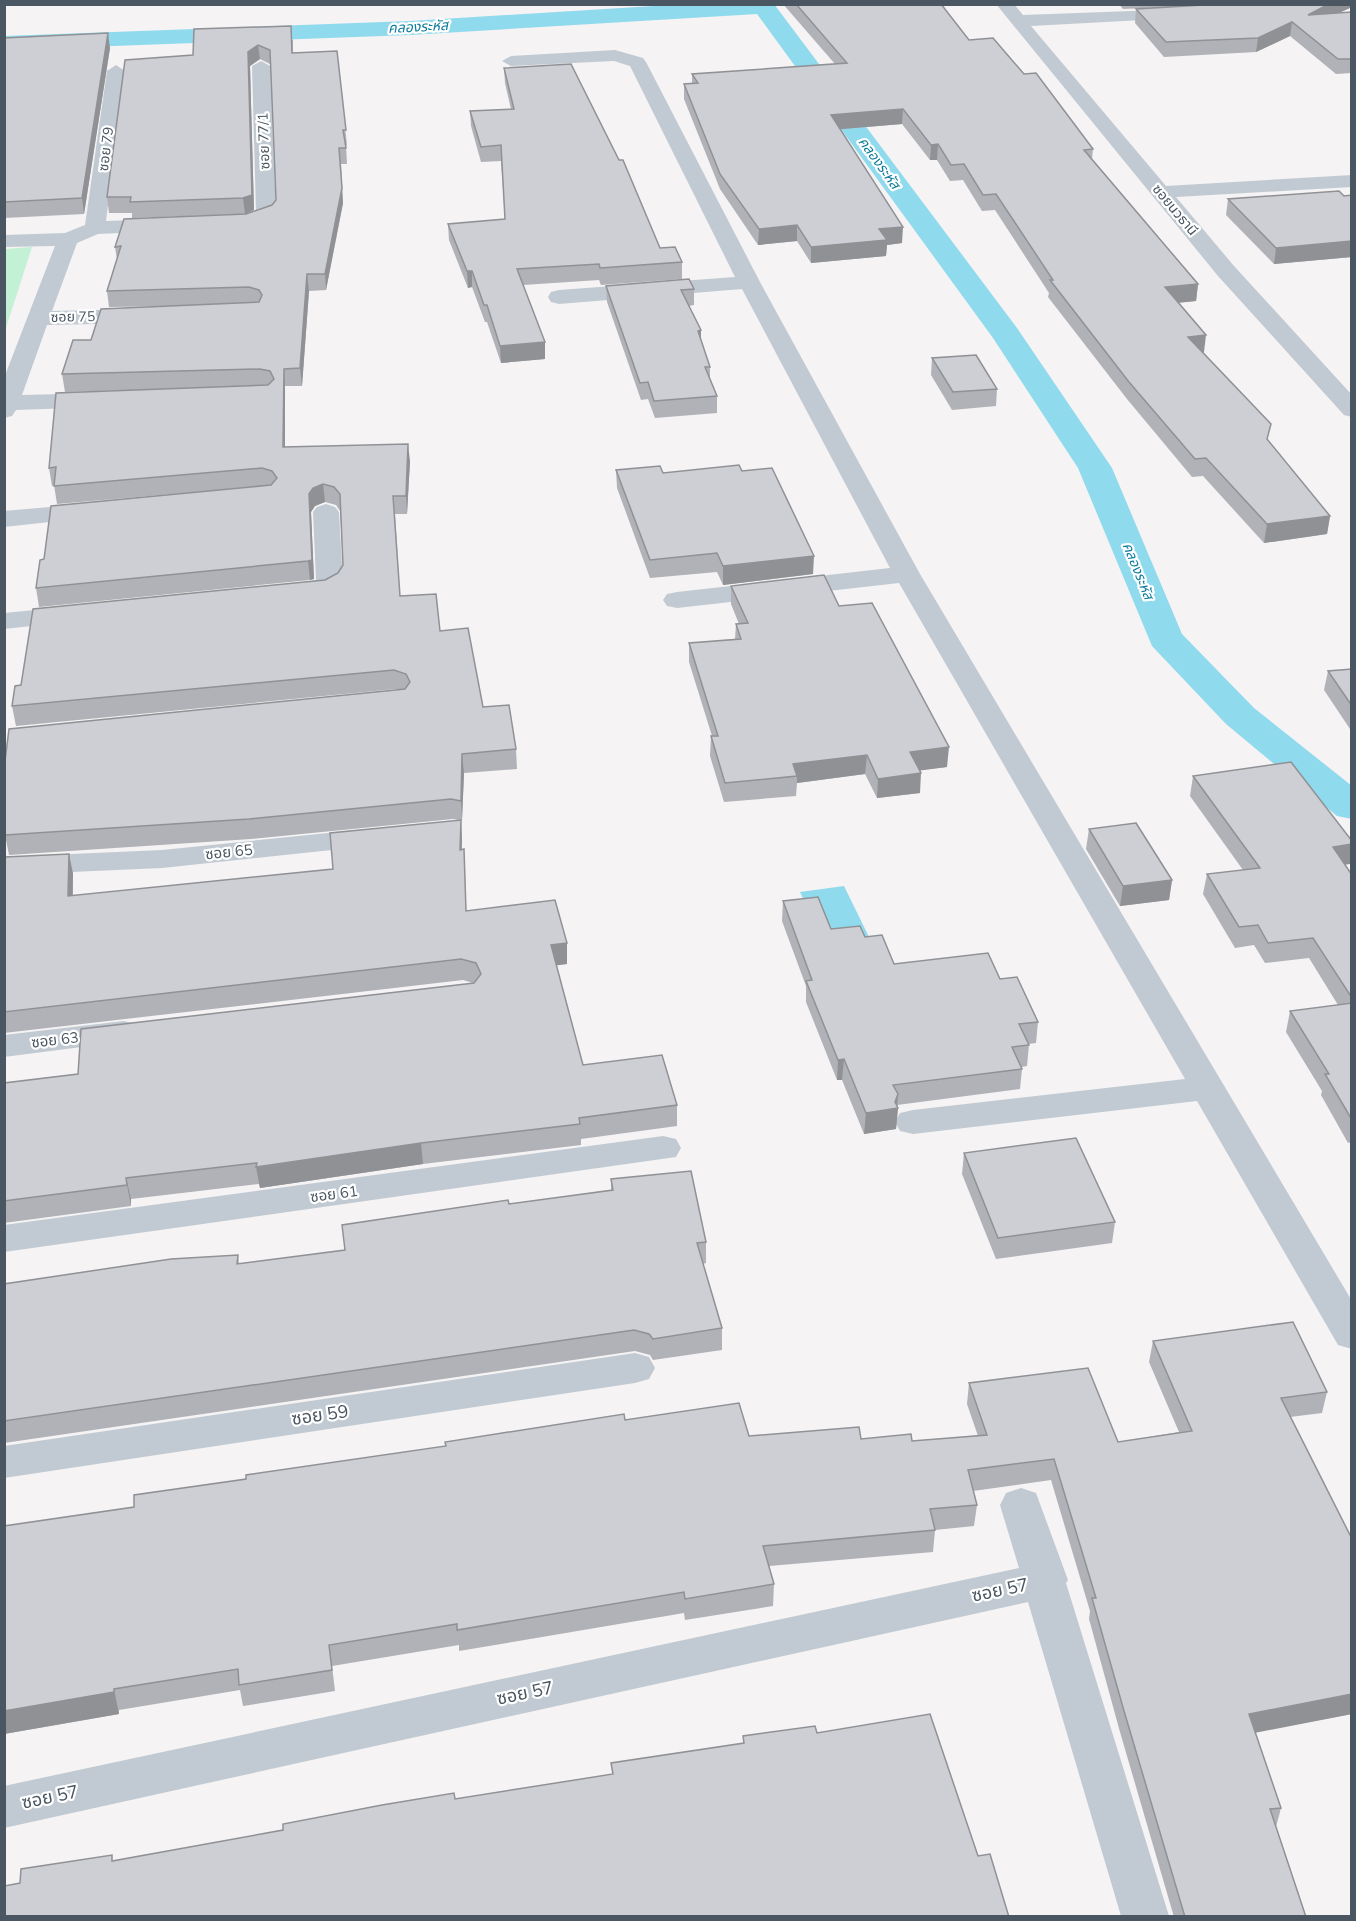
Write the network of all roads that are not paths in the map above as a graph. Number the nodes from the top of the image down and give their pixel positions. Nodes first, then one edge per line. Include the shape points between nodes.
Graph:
1 (1004, 4) edge
2 (1202, 12) edge
3 (1017, 21) junction
4 (511, 61) dead end
5 (261, 66) edge
6 (116, 70) dead end
7 (1352, 181) edge
8 (1160, 192) junction
9 (189, 224) edge
10 (213, 224) edge
11 (95, 228) junction
12 (68, 239) junction
13 (4, 241) edge
14 (749, 282) junction
15 (560, 297) dead end
16 (168, 315) edge
17 (39, 318) junction
18 (122, 399) edge
19 (5, 405) edge
20 (1352, 410) edge
21 (122, 509) edge
22 (326, 512) dead end
23 (4, 519) edge
24 (907, 574) junction
25 (264, 596) edge
26 (677, 600) dead end
27 (99, 612) edge
28 (4, 621) edge
29 (406, 834) edge
30 (4, 866) edge
31 (157, 1028) edge
32 (4, 1046) edge
33 (1208, 1088) junction
34 (913, 1122) dead end
35 (663, 1148) dead end
36 (4, 1239) edge
37 (1352, 1335) edge
38 (635, 1368) dead end
39 (4, 1462) edge
40 (1021, 1505) dead end
41 (1046, 1580) junction
42 (4, 1807) edge
43 (1145, 1917) edge

1 - 3 street, ซอยนวธานี
2 - 3 street
3 - 8 street, ซอยนวธานี
4 - 14 street via 615,55 637,62
5 - 10 street, ซอย 77/1 via 266,215 248,222
6 - 11 street, ซอย 79
7 - 8 street
8 - 20 street, ซอยนวธานี
9 - 11 street
11 - 12 street
12 - 13 street
12 - 17 street
14 - 15 street
14 - 24 street
16 - 17 street, ซอย 75
17 - 19 street
18 - 19 street
21 - 23 street
22 - 25 street via 330,584 317,590
24 - 26 street
24 - 33 street
27 - 28 street
29 - 30 street, ซอย 65 via 162,859
31 - 32 street, ซอย 63
33 - 34 street
33 - 37 street
35 - 36 street, ซอย 61
38 - 39 street, ซอย 59
40 - 41 street
41 - 42 street, ซอย 57
41 - 43 street

